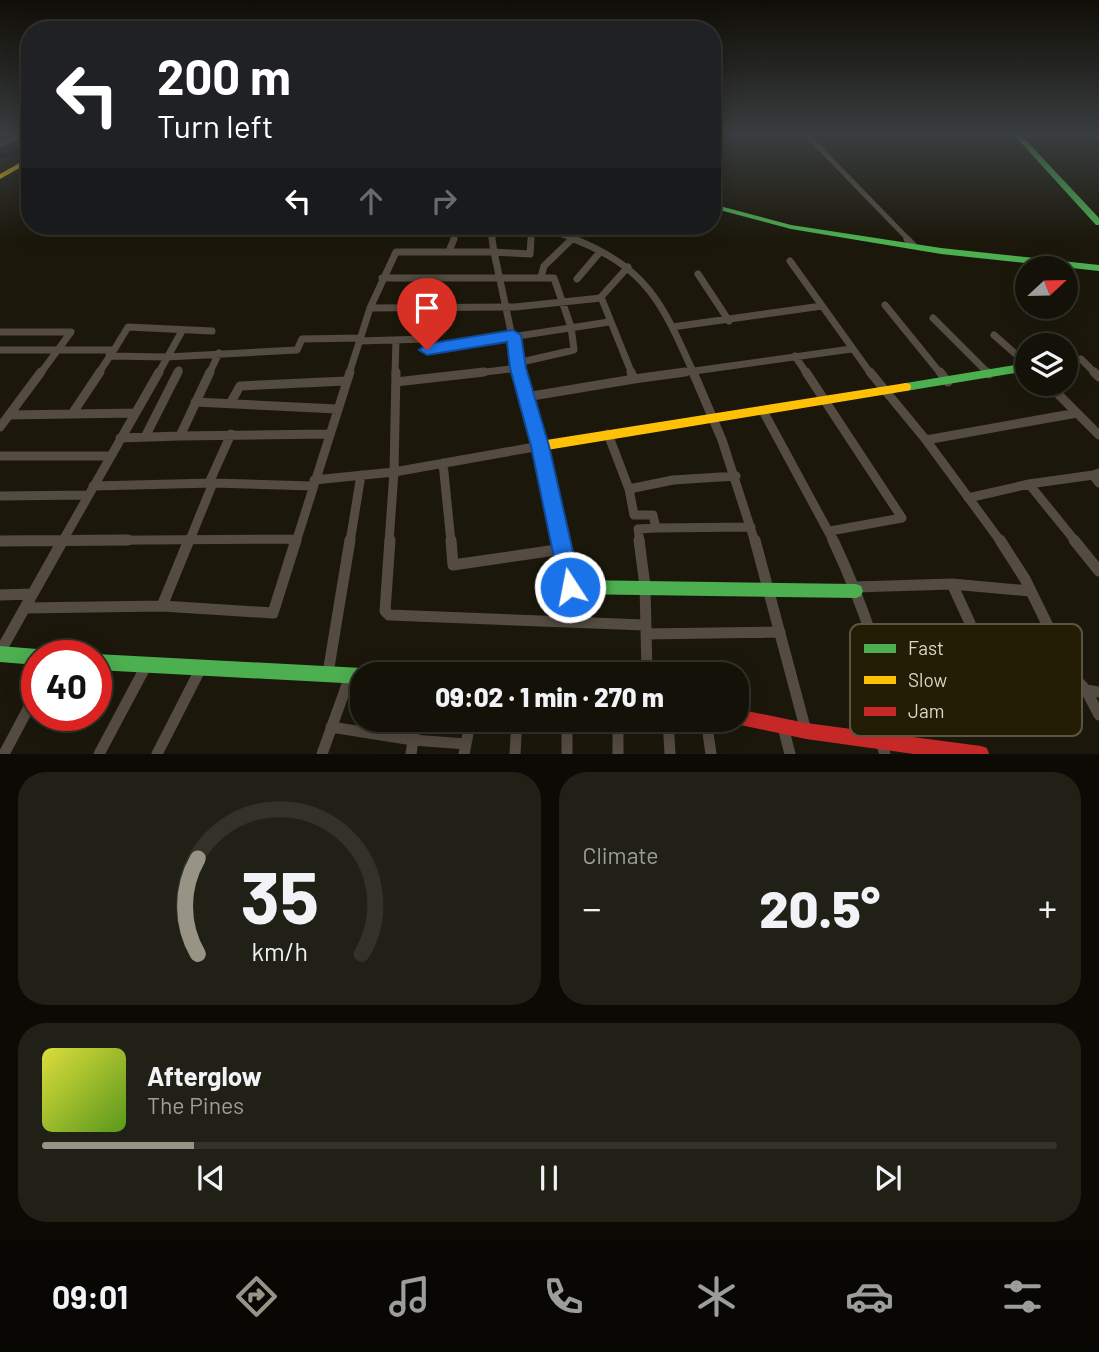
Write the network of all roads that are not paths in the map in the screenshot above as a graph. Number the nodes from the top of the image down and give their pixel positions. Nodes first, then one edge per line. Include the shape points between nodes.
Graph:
1 (840, 169) edge
2 (1049, 169) edge
3 (1058, 169) edge
4 (721, 208) edge
5 (1099, 210) edge
6 (1099, 223) edge
7 (455, 235) edge
8 (493, 235) edge
9 (532, 235) edge
10 (563, 235) edge
11 (573, 238) junction
12 (913, 245) junction
13 (449, 251) junction
14 (494, 252) junction
15 (600, 252) junction
16 (790, 261) dead end
17 (628, 267) junction
18 (1099, 268) edge
19 (698, 274) dead end
20 (499, 276) junction
21 (541, 277) junction
22 (382, 278) junction
23 (577, 279) dead end
24 (601, 298) junction
25 (563, 304) junction
26 (885, 305) dead end
27 (822, 306) junction
28 (506, 307) junction
29 (370, 308) junction
30 (425, 309) junction
31 (933, 318) dead end
32 (729, 321) junction
33 (610, 322) junction
34 (571, 327) junction
35 (672, 327) junction
36 (182, 331) junction
37 (212, 331) dead end
38 (0, 332) edge
39 (513, 335) junction
40 (994, 335) dead end
41 (426, 339) junction
42 (359, 340) junction
43 (396, 340) junction
44 (59, 349) junction
45 (851, 349) junction
46 (0, 350) edge
47 (112, 353) junction
48 (219, 353) junction
49 (1015, 354) edge
50 (795, 356) junction
51 (167, 357) junction
52 (1078, 359) edge
53 (518, 365) junction
54 (1015, 368) edge
55 (693, 369) junction
56 (179, 370) dead end
57 (989, 374) junction
58 (1099, 377) edge
59 (634, 379) junction
60 (346, 381) junction
61 (396, 382) junction
62 (948, 382) junction
63 (883, 390) junction
64 (1060, 396) edge
65 (526, 397) junction
66 (826, 401) junction
67 (195, 402) junction
68 (231, 402) junction
69 (337, 409) junction
70 (0, 410) edge
71 (763, 411) junction
72 (11, 413) junction
73 (135, 413) junction
74 (1077, 413) junction
75 (72, 414) junction
76 (714, 419) junction
77 (0, 427) edge
78 (231, 434) junction
79 (328, 434) junction
80 (608, 434) junction
81 (1099, 435) edge
82 (180, 436) junction
83 (145, 437) junction
84 (120, 438) junction
85 (926, 440) junction
86 (540, 446) junction
87 (0, 456) edge
88 (110, 456) junction
89 (443, 463) junction
90 (394, 472) junction
91 (361, 475) junction
92 (736, 475) junction
93 (1097, 477) edge
94 (211, 483) junction
95 (313, 483) junction
96 (1029, 484) junction
97 (629, 489) junction
98 (90, 490) junction
99 (0, 496) edge
100 (968, 498) junction
101 (751, 527) junction
102 (656, 528) junction
103 (830, 531) junction
104 (192, 538) junction
105 (295, 539) junction
106 (0, 541) edge
107 (61, 542) junction
108 (563, 549) junction
109 (1099, 571) edge
110 (952, 584) junction
111 (645, 586) junction
112 (855, 589) junction
113 (770, 592) junction
114 (1030, 592) junction
115 (32, 594) junction
116 (0, 595) edge
117 (162, 606) junction
118 (25, 608) junction
119 (970, 623) dead end
120 (867, 624) edge
121 (1046, 624) edge
122 (646, 630) junction
123 (780, 632) junction
124 (0, 653) edge
125 (21, 655) edge
126 (647, 662) edge
127 (112, 663) edge
128 (146, 666) junction
129 (202, 666) junction
130 (328, 673) junction
131 (350, 675) edge
132 (350, 688) edge
133 (1093, 691) edge
134 (1099, 715) edge
135 (749, 720) edge
136 (21, 722) edge
137 (331, 727) junction
138 (783, 727) junction
139 (806, 731) junction
140 (414, 732) edge
141 (516, 732) edge
142 (567, 732) edge
143 (618, 732) edge
144 (668, 732) edge
145 (708, 732) edge
146 (898, 736) edge
147 (413, 740) junction
148 (880, 740) junction
149 (899, 743) junction
150 (465, 749) edge
151 (960, 752) edge
152 (4, 754) edge
153 (99, 754) edge
154 (157, 754) edge
155 (322, 754) edge
156 (411, 754) edge
157 (515, 754) edge
158 (567, 754) edge
159 (618, 754) edge
160 (670, 754) edge
161 (711, 754) edge
162 (790, 754) edge
163 (885, 754) edge
164 (981, 754) edge

1 - 12 street
2 - 6 main road
3 - 5 main road
4 - 12 main road via 791,227
7 - 13 street
8 - 14 street
9 - 14 street via 530,254
10 - 11 street
11 - 15 street
11 - 21 street via 544,266
12 - 18 main road
13 - 14 street
13 - 22 street via 396,252
14 - 20 street
15 - 17 street
15 - 23 street
16 - 27 street
17 - 24 street
17 - 35 street via 640,276
19 - 32 street
20 - 21 street
20 - 22 street
20 - 28 street
21 - 25 street via 554,278
22 - 29 street
24 - 25 street
24 - 33 street
25 - 28 street
25 - 34 street
26 - 62 street
27 - 32 street
27 - 45 street
28 - 30 street
28 - 39 street
29 - 30 street
29 - 42 street
30 - 41 street
31 - 57 street
32 - 35 street
33 - 34 street
33 - 59 street
34 - 39 street
34 - 53 street via 576,353
35 - 55 street
36 - 37 street
36 - 47 street via 128,327
36 - 51 street
38 - 44 street via 71,332
39 - 41 street via 427,350
39 - 53 street
40 - 49 street
41 - 43 street
42 - 43 street
42 - 48 street via 302,339 297,350
42 - 60 street
43 - 61 street
44 - 46 street
44 - 47 street
44 - 72 street
45 - 50 street
45 - 63 street
47 - 51 street
47 - 75 street
48 - 51 street
48 - 67 street
50 - 55 street
50 - 66 street
51 - 73 street
52 - 58 street
53 - 61 street
53 - 65 street
54 - 57 main road
55 - 59 street
55 - 76 street
56 - 83 street
57 - 62 main road
59 - 65 street
60 - 68 street via 240,386
60 - 69 street
61 - 90 street
62 - 63 main road
63 - 66 main road
63 - 85 street
64 - 74 street
65 - 86 street
66 - 71 main road
66 - 103 street via 902,518
67 - 68 street
67 - 82 street
68 - 69 street
69 - 79 street
70 - 72 street
71 - 76 main road
71 - 103 street
72 - 75 street
72 - 77 street
73 - 75 street
73 - 84 street
74 - 81 street
74 - 85 street
76 - 80 main road
76 - 92 street
78 - 79 street
78 - 82 street
78 - 94 street
79 - 95 street
80 - 86 main road
80 - 97 street
82 - 83 street
83 - 84 street
84 - 88 street
85 - 100 street
86 - 89 street
86 - 108 main road
87 - 88 street
88 - 98 street
89 - 90 street
89 - 108 street via 454,566
90 - 91 street
90 - 122 street via 386,614
91 - 95 street
91 - 130 street
92 - 97 street
92 - 101 street
93 - 96 street
94 - 95 street
94 - 98 street
94 - 104 street
95 - 105 street
96 - 100 street
96 - 109 street
97 - 102 street via 634,515 653,515
98 - 99 street
98 - 107 street
100 - 114 street via 1000,540
101 - 102 street
101 - 113 street
102 - 111 street via 638,529
103 - 112 street
104 - 105 street
104 - 107 street
104 - 117 street
105 - 117 street via 272,613
106 - 107 street
107 - 115 street
108 - 111 main road via 570,587
110 - 112 street
110 - 114 street
110 - 119 street
111 - 113 main road
111 - 122 street
112 - 113 main road
112 - 120 street
113 - 123 street
114 - 121 street
115 - 116 street
115 - 118 street
117 - 118 street
118 - 124 street
122 - 123 street
122 - 126 street
123 - 139 street
124 - 125 main road
127 - 128 main road
128 - 129 main road
128 - 153 street
129 - 130 main road
129 - 154 street
130 - 131 main road
132 - 137 street
133 - 134 street
135 - 138 main road
136 - 152 street
137 - 147 street
137 - 155 street
138 - 139 main road
138 - 162 street
139 - 148 main road
140 - 147 street
141 - 157 street
142 - 158 street
143 - 159 street
144 - 160 street
145 - 161 street
146 - 149 street
147 - 150 street
147 - 156 street
148 - 149 main road
148 - 163 street
149 - 151 main road
151 - 164 main road

